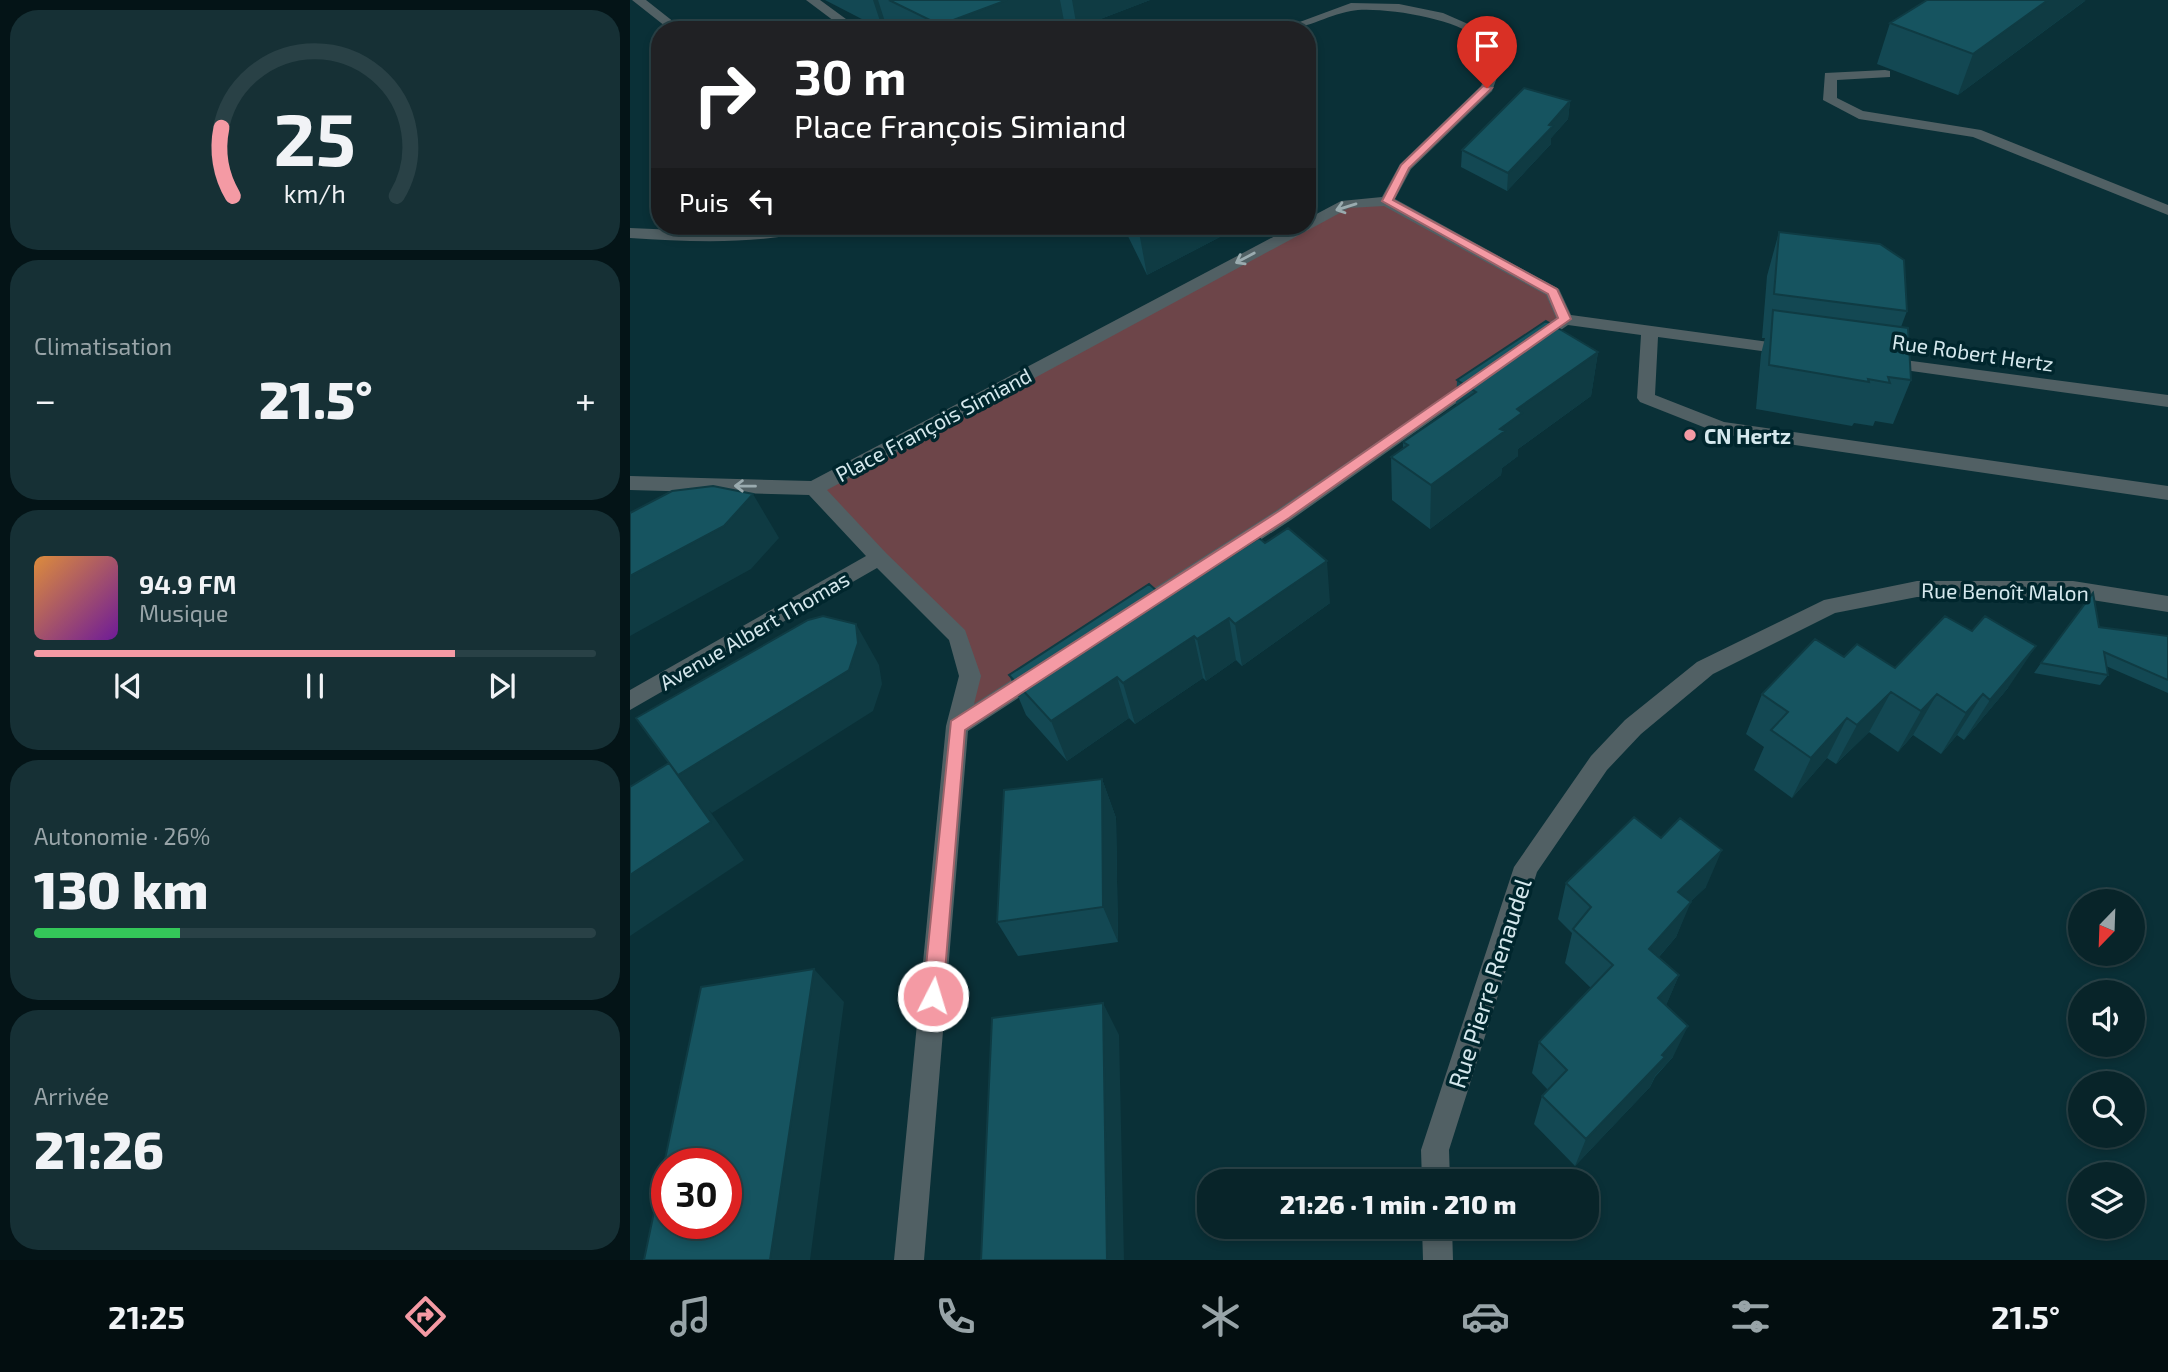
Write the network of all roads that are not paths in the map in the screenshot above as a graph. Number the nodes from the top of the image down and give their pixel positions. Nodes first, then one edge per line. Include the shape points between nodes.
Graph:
1 (638, 0) edge
2 (813, 0) edge
3 (666, 21) edge
4 (842, 21) edge
5 (1311, 21) edge
6 (1885, 74) dead end
7 (1387, 201) junction
8 (2168, 210) edge
9 (1316, 220) edge
10 (630, 233) edge
11 (651, 234) edge
12 (678, 235) edge
13 (765, 235) edge
14 (1287, 235) edge
15 (1564, 319) junction
16 (1650, 331) junction
17 (1520, 350) edge
18 (1814, 353) edge
19 (1868, 360) edge
20 (1497, 366) edge
21 (2168, 401) edge
22 (630, 484) edge
23 (814, 488) junction
24 (2168, 493) edge
25 (878, 558) junction
26 (2168, 604) edge
27 (1121, 621) edge
28 (1051, 666) edge
29 (630, 701) edge
30 (957, 726) junction
31 (1599, 763) joint
32 (1436, 1169) edge
33 (1437, 1239) edge
34 (909, 1260) edge
35 (1438, 1260) edge

1 - 3 street
2 - 4 street
5 - 7 street via 1352,7 1399,8 1439,16 1480,34 1497,61 1487,88 1405,167
6 - 8 street via 1830,76 1830,100 1859,115 1976,133
7 -> 9 street, Place François Simiand via 1346,204
7 - 15 street via 1553,292
10 - 11 street
12 - 13 street
14 -> 23 street, Place François Simiand
15 - 16 street
15 - 17 street
16 - 18 street
16 - 24 street via 1646,398 1721,428
19 - 21 street, Rue Robert Hertz
20 - 27 street
23 -> 22 street
23 - 25 street, Place François Simiand
25 - 29 street, Avenue Albert Thomas
25 - 30 street, Place François Simiand via 958,636 970,676
26 - 31 street, Rue Benoît Malon via 2073,589 1917,589 1831,606 1705,668 1633,727
28 - 30 street
30 - 34 street, Place François Simiand
31 - 32 street, Rue Pierre Renaudel via 1526,867 1435,1150
33 - 35 street

